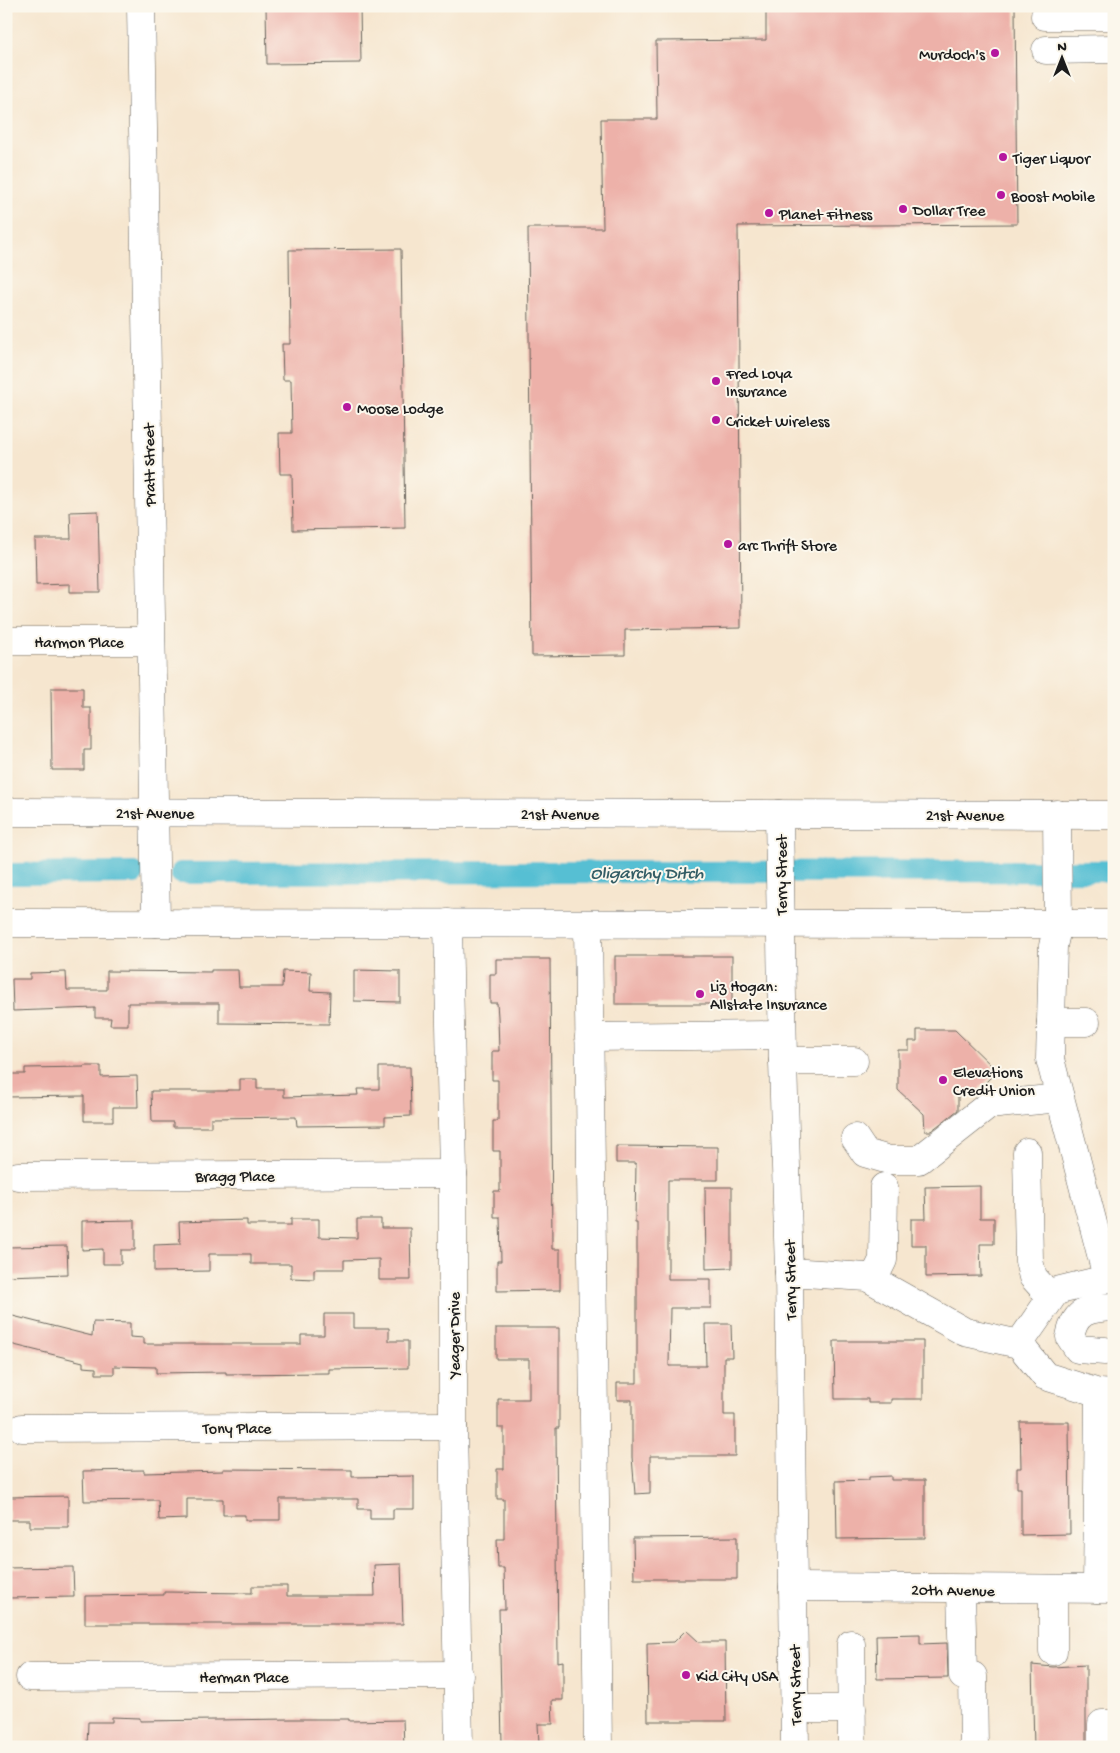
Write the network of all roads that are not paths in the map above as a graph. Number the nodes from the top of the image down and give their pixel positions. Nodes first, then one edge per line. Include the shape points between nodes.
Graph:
1 (141, 6) edge
2 (1045, 16) dead end
3 (1114, 16) edge
4 (1114, 49) edge
5 (1046, 50) dead end
6 (6, 641) edge
7 (151, 641) junction
8 (6, 812) edge
9 (155, 812) junction
10 (779, 814) junction
11 (1057, 814) junction
12 (1114, 815) edge
13 (6, 923) edge
14 (156, 923) junction
15 (448, 923) junction
16 (588, 924) junction
17 (780, 924) junction
18 (1058, 924) junction
19 (1114, 924) edge
20 (1051, 1022) junction
21 (1086, 1022) dead end
22 (589, 1037) junction
23 (782, 1048) junction
24 (854, 1061) dead end
25 (1060, 1098) junction
26 (855, 1138) dead end
27 (1027, 1152) dead end
28 (453, 1174) junction
29 (18, 1176) dead end
30 (884, 1187) dead end
31 (789, 1272) junction
32 (1111, 1277) edge
33 (873, 1280) junction
34 (1051, 1297) junction
35 (1114, 1307) edge
36 (1019, 1344) junction
37 (1105, 1351) dead end
38 (1106, 1393) edge
39 (452, 1426) junction
40 (22, 1428) dead end
41 (793, 1587) junction
42 (961, 1589) junction
43 (1053, 1590) junction
44 (1106, 1590) edge
45 (852, 1644) dead end
46 (1053, 1651) dead end
47 (459, 1675) junction
48 (30, 1677) dead end
49 (794, 1709) junction
50 (852, 1709) junction
51 (1114, 1724) edge
52 (459, 1747) edge
53 (598, 1747) edge
54 (794, 1747) edge
55 (852, 1747) edge
56 (974, 1747) edge
57 (1102, 1747) edge

1 - 7 street, Pratt Street
2 - 3 street
4 - 5 street
6 - 7 street, Harmon Place
7 - 9 street, Pratt Street
8 - 9 street, 21st Avenue
9 - 10 street, 21st Avenue
9 - 14 street, Pratt Street
10 - 11 street, 21st Avenue
10 - 17 street, Terry Street
11 - 12 street, 21st Avenue
11 - 18 street
13 - 14 street
14 - 15 street
15 - 16 street
15 - 28 street, Yeager Drive
16 - 17 street
16 - 22 street
17 - 18 street
17 - 23 street, Terry Street
18 - 19 street
18 - 20 street via 1053,946
20 - 21 street
20 - 25 street via 1050,1059
22 - 23 street
22 - 53 street
23 - 24 street
23 - 31 street, Terry Street
25 - 26 street via 989,1105 919,1160 889,1160 865,1154
25 - 32 street
27 - 34 street via 1029,1262 1033,1278
28 - 29 street, Bragg Place
28 - 39 street, Yeager Drive
30 - 33 street via 883,1260
31 - 33 street
31 - 41 street, Terry Street
32 - 34 street via 1056,1291
33 - 36 street via 965,1332
34 - 36 street
35 - 37 street via 1083,1312 1073,1323 1070,1337 1078,1349
36 - 38 street via 1045,1376
38 - 44 street
39 - 40 street, Tony Place
39 - 47 street, Yeager Drive
41 - 42 street, 20th Avenue
41 - 49 street, Terry Street
42 - 43 street, 20th Avenue
42 - 56 street via 963,1676 972,1676
43 - 44 street, 20th Avenue
43 - 46 street
45 - 50 street
47 - 48 street, Herman Place
47 - 52 street, Yeager Drive
49 - 50 street
49 - 54 street, Terry Street
50 - 55 street
51 - 57 street via 1102,1724

